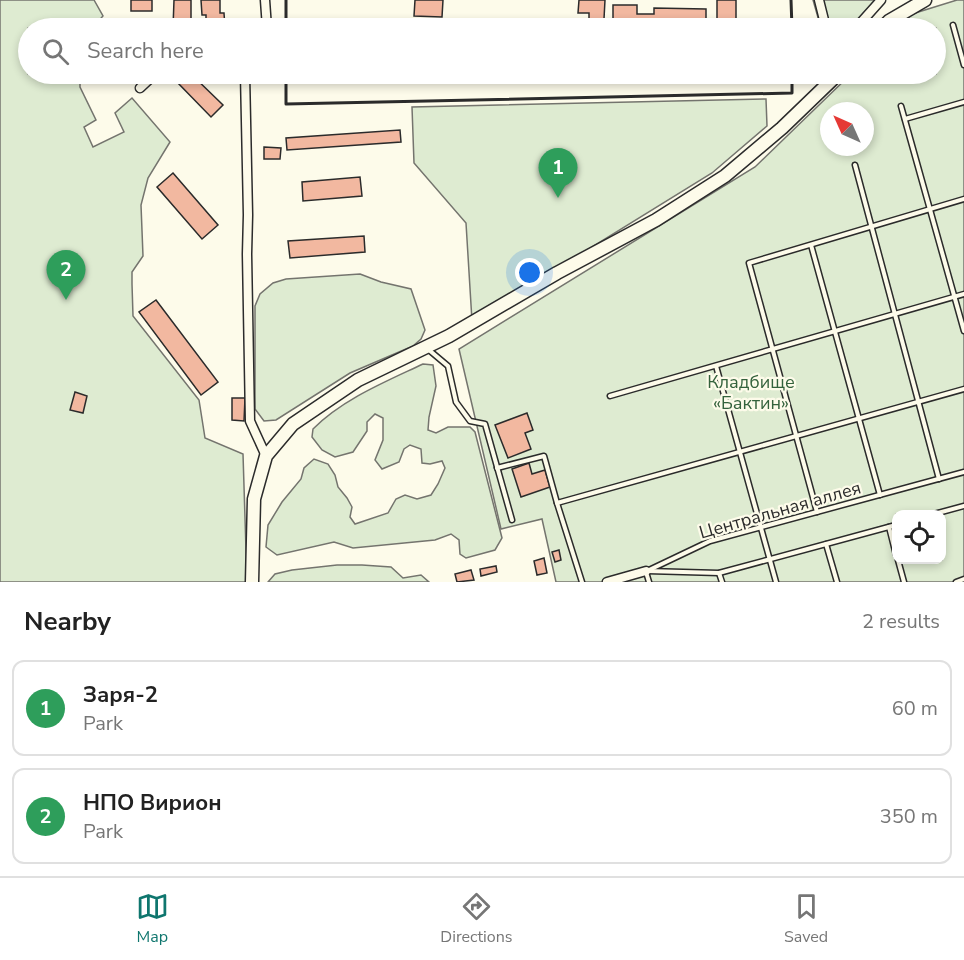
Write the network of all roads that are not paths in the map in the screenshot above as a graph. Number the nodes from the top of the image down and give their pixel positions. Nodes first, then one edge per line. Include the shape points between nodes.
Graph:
1 (265, 0) edge
2 (819, 0) edge
3 (881, 0) edge
4 (891, 0) edge
5 (925, 0) edge
6 (874, 8) junction
7 (266, 18) edge
8 (824, 18) edge
9 (865, 18) edge
10 (894, 18) edge
11 (953, 25) dead end
12 (964, 65) edge
13 (144, 84) edge
14 (245, 84) edge
15 (828, 84) edge
16 (140, 88) dead end
17 (964, 102) edge
18 (901, 106) dead end
19 (905, 119) junction
20 (855, 165) dead end
21 (964, 199) edge
22 (931, 209) junction
23 (871, 227) junction
24 (811, 245) junction
25 (964, 294) edge
26 (955, 297) junction
27 (894, 314) junction
28 (964, 331) edge
29 (835, 332) junction
30 (426, 348) junction
31 (772, 350) junction
32 (716, 366) junction
33 (964, 389) edge
34 (610, 396) dead end
35 (918, 402) junction
36 (859, 418) junction
37 (796, 436) junction
38 (740, 452) junction
39 (266, 456) junction
40 (497, 468) junction
41 (964, 472) edge
42 (939, 479) junction
43 (880, 495) junction
44 (557, 503) junction
45 (964, 506) edge
46 (946, 511) edge
47 (818, 512) junction
48 (512, 520) dead end
49 (892, 526) edge
50 (889, 527) junction
51 (761, 528) junction
52 (892, 538) edge
53 (826, 544) junction
54 (770, 559) junction
55 (899, 564) edge
56 (646, 571) junction
57 (719, 573) junction
58 (964, 579) edge
59 (252, 582) edge
60 (582, 582) edge
61 (606, 582) edge
62 (649, 582) edge
63 (722, 582) edge
64 (776, 582) edge
65 (837, 582) edge
66 (904, 582) edge
67 (956, 582) edge

1 - 7 street
2 - 8 street
3 - 6 street
4 - 6 street
5 - 10 street
6 - 9 street
11 - 12 lane
13 - 16 street
14 - 39 street via 250,421
15 - 30 street via 725,176 656,220
17 - 19 lane
18 - 19 lane
19 - 22 lane
20 - 23 lane
21 - 22 lane
22 - 23 lane
22 - 26 lane
23 - 24 lane
23 - 27 lane
24 - 29 lane
24 - 31 lane via 749,263
25 - 26 lane
26 - 27 lane
26 - 28 lane
27 - 29 lane
27 - 35 lane
29 - 31 lane
29 - 36 lane
30 - 39 street via 358,380 293,424
30 - 40 lane via 448,366 456,402 470,421 485,424
31 - 32 lane
31 - 37 lane
32 - 34 lane
32 - 38 lane
33 - 35 lane
35 - 36 lane
35 - 42 lane
36 - 37 lane
36 - 43 lane
37 - 38 lane
37 - 47 lane
38 - 44 lane
38 - 51 lane
39 - 59 street via 254,499
40 - 44 lane via 544,456
40 - 48 lane
41 - 42 lane, Центральная аллея
42 - 43 lane, Центральная аллея
43 - 47 lane, Центральная аллея
44 - 60 lane
45 - 46 lane
47 - 51 lane, Центральная аллея
49 - 50 lane
50 - 52 lane
50 - 53 lane
51 - 54 lane
51 - 56 lane, Центральная аллея via 711,541
53 - 54 lane
53 - 65 lane
54 - 57 lane
54 - 64 lane
55 - 66 lane
56 - 57 lane
56 - 61 street
56 - 62 lane
57 - 63 lane
58 - 67 lane

